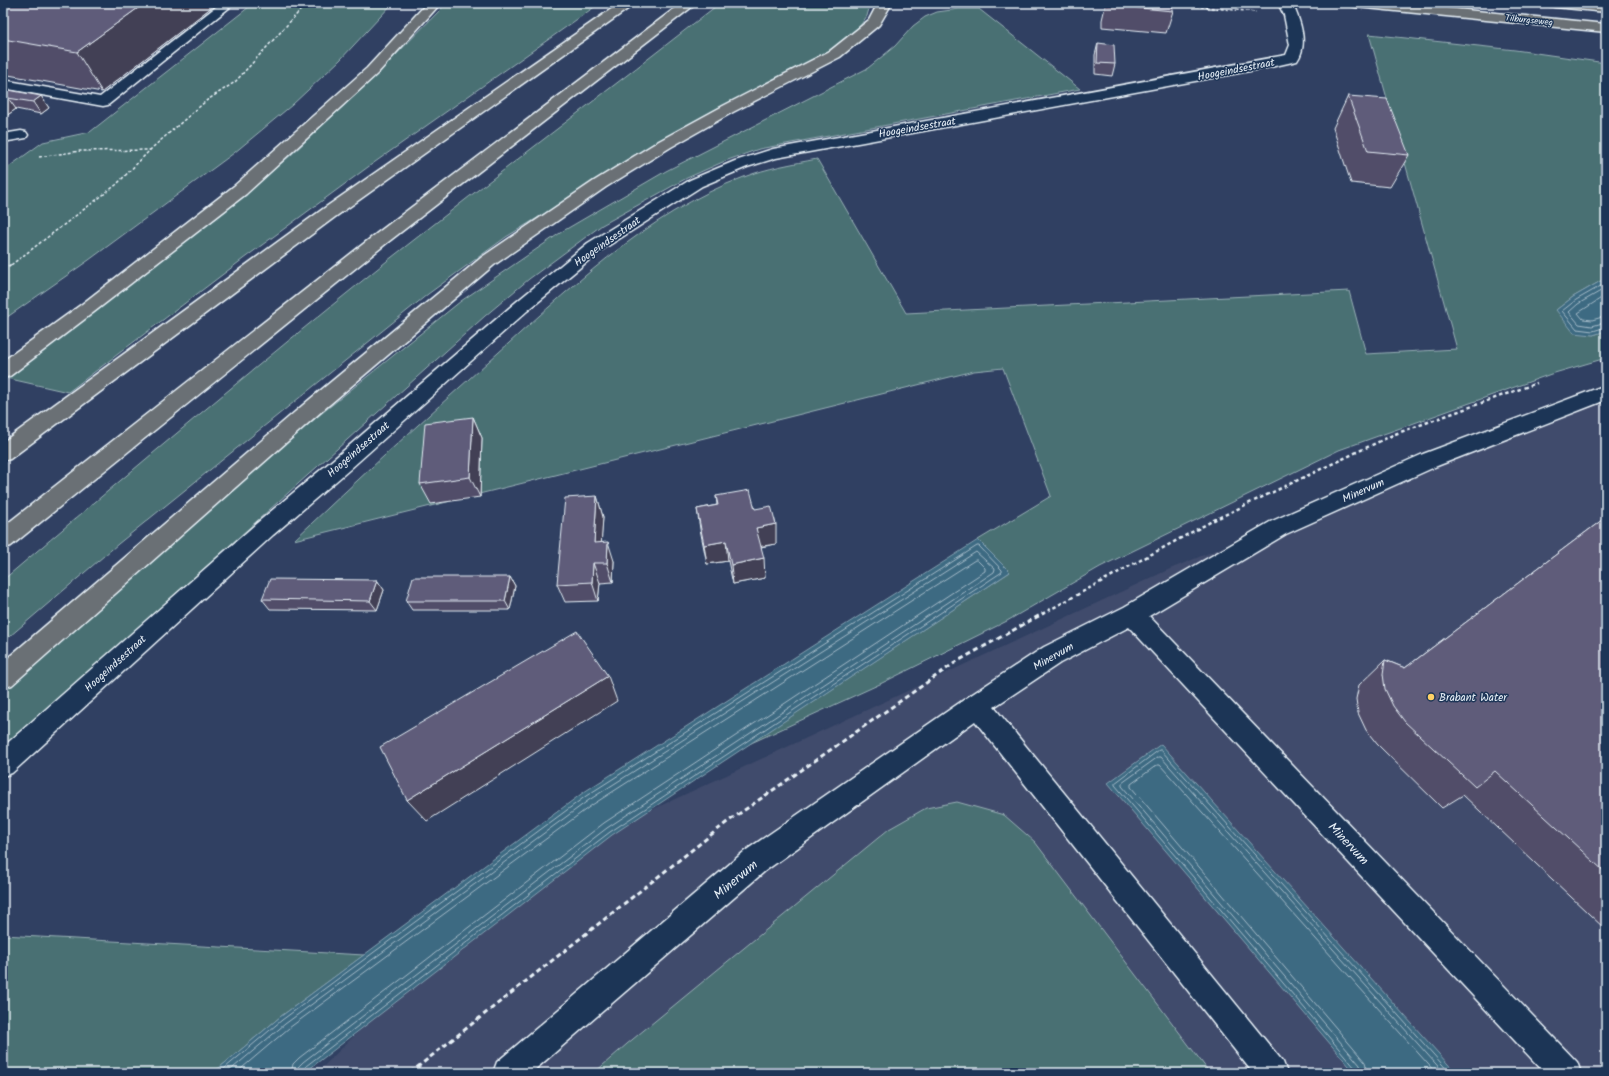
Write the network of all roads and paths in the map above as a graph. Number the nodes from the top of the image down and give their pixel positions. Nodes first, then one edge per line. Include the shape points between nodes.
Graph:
1 (229, 3) edge
2 (307, 3) edge
3 (434, 3) edge
4 (629, 3) edge
5 (690, 3) edge
6 (885, 3) edge
7 (1284, 3) edge
8 (1356, 3) edge
9 (1555, 3) edge
10 (1606, 8) edge
11 (1606, 28) edge
12 (3, 84) edge
13 (21, 134) dead end
14 (3, 138) edge
15 (150, 150) junction
16 (32, 158) dead end
17 (3, 271) edge
18 (3, 371) edge
19 (1606, 392) edge
20 (3, 453) edge
21 (3, 540) edge
22 (1132, 614) junction
23 (3, 677) edge
24 (977, 704) junction
25 (3, 764) edge
26 (508, 1073) edge
27 (1272, 1073) edge
28 (1566, 1073) edge

1 - 12 lane via 103,102
2 - 15 path via 235,82 206,101
3 - 18 main road via 372,71 240,190
4 - 20 main road via 329,213
5 - 21 main road via 382,238
6 - 23 main road via 874,22 834,54 728,108 665,144 600,184 488,261 316,405
7 - 25 street, Hoogeindsestraat via 1291,15 1297,45 1292,58 773,154 696,183 594,247 521,306 265,529
8 - 11 main road, Tilburgseweg
9 - 10 main road, Tilburgseweg
13 - 14 lane
15 - 16 path via 80,151
15 - 17 path via 116,185
19 - 22 street, Minervum via 1430,460 1278,528
22 - 24 street, Minervum via 1052,655
22 - 28 street, Minervum
24 - 26 street, Minervum via 755,862
24 - 27 street

